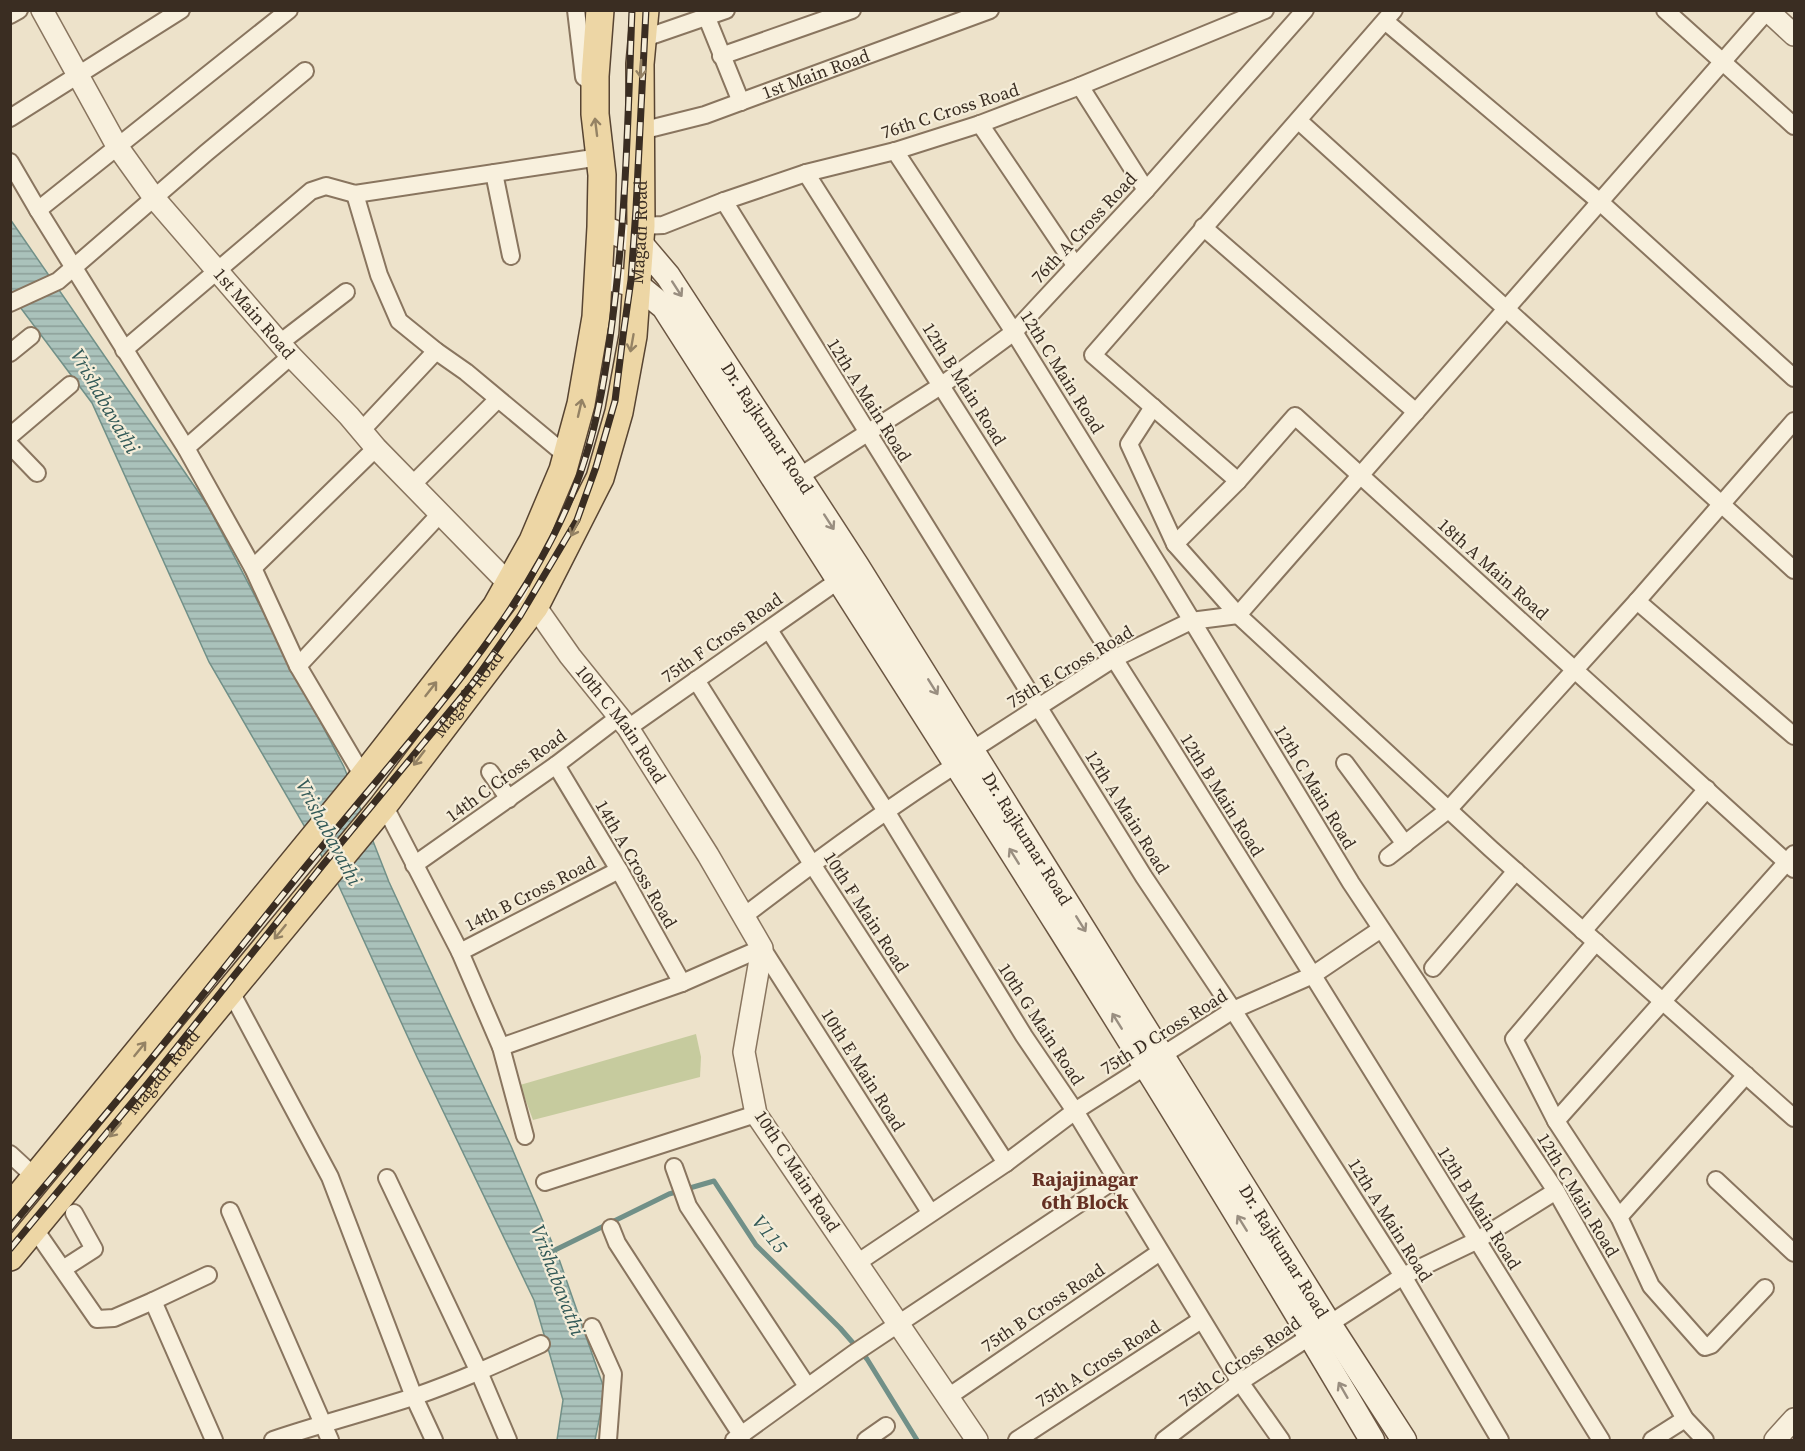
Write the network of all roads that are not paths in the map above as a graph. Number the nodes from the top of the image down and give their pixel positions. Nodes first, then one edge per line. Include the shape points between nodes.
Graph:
1 (19, 10) edge
2 (42, 10) edge
3 (181, 10) edge
4 (289, 10) edge
5 (576, 10) edge
6 (600, 10) edge
7 (645, 10) edge
8 (726, 10) edge
9 (852, 10) edge
10 (990, 10) edge
11 (1265, 10) edge
12 (1665, 10) edge
13 (1302, 11) edge
14 (1767, 11) edge
15 (10, 15) edge
16 (1390, 16) edge
17 (707, 18) junction
18 (1794, 35) edge
19 (642, 39) junction
20 (721, 56) junction
21 (1722, 63) junction
22 (305, 71) dead end
23 (77, 74) junction
24 (596, 86) junction
25 (1080, 86) junction
26 (741, 102) junction
27 (10, 118) edge
28 (1299, 122) junction
29 (980, 124) junction
30 (1794, 126) edge
31 (641, 131) junction
32 (117, 146) junction
33 (895, 151) junction
34 (600, 157) junction
35 (10, 162) edge
36 (494, 173) junction
37 (806, 173) junction
38 (1146, 190) junction
39 (355, 194) junction
40 (155, 199) junction
41 (724, 201) junction
42 (1600, 202) junction
43 (38, 210) junction
44 (602, 227) junction
45 (1203, 227) junction
46 (641, 234) junction
47 (511, 256) dead end
48 (1075, 265) junction
49 (74, 267) junction
50 (217, 270) junction
51 (600, 276) junction
52 (638, 285) junction
53 (346, 292) dead end
54 (10, 303) edge
55 (1506, 308) junction
56 (1014, 332) junction
57 (32, 336) dead end
58 (286, 349) junction
59 (124, 350) junction
60 (436, 351) junction
61 (10, 353) edge
62 (1794, 378) edge
63 (70, 385) dead end
64 (942, 385) junction
65 (497, 400) junction
66 (1153, 407) junction
67 (1416, 412) junction
68 (1794, 421) edge
69 (362, 430) junction
70 (866, 432) junction
71 (10, 436) edge
72 (10, 445) edge
73 (186, 448) junction
74 (376, 448) junction
75 (567, 456) junction
76 (37, 473) dead end
77 (1361, 475) junction
78 (800, 476) junction
79 (1238, 481) junction
80 (413, 484) junction
81 (1722, 504) junction
82 (440, 514) junction
83 (1175, 544) junction
84 (253, 568) junction
85 (1794, 570) edge
86 (839, 580) junction
87 (509, 584) junction
88 (1637, 601) junction
89 (535, 606) junction
90 (1238, 615) junction
91 (1191, 621) junction
92 (769, 630) junction
93 (1113, 659) junction
94 (298, 666) junction
95 (1574, 670) junction
96 (696, 680) junction
97 (1040, 707) junction
98 (623, 723) junction
99 (1794, 736) edge
100 (965, 757) junction
101 (1345, 763) dead end
102 (556, 765) junction
103 (490, 772) dead end
104 (357, 784) junction
105 (1707, 789) junction
106 (509, 799) junction
107 (380, 810) junction
108 (1448, 810) junction
109 (886, 811) junction
110 (1405, 844) junction
111 (1388, 857) dead end
112 (1792, 862) edge
113 (812, 864) junction
114 (414, 865) junction
115 (619, 870) junction
116 (1516, 871) junction
117 (744, 916) junction
118 (1381, 929) junction
119 (1583, 931) junction
120 (1596, 942) junction
121 (762, 948) junction
122 (460, 952) junction
123 (1433, 968) dead end
124 (1313, 975) junction
125 (682, 983) junction
126 (231, 992) junction
127 (1663, 1001) junction
128 (1233, 1010) junction
129 (501, 1047) junction
130 (1154, 1061) junction
131 (1746, 1075) junction
132 (1075, 1111) junction
133 (756, 1114) junction
134 (1794, 1118) edge
135 (1556, 1121) junction
136 (525, 1136) dead end
137 (10, 1154) edge
138 (1006, 1163) junction
139 (674, 1167) dead end
140 (35, 1177) junction
141 (387, 1178) dead end
142 (1116, 1179) junction
143 (1716, 1180) dead end
144 (545, 1182) dead end
145 (1556, 1191) junction
146 (10, 1208) edge
147 (230, 1211) dead end
148 (930, 1212) junction
149 (74, 1213) dead end
150 (1619, 1216) junction
151 (34, 1228) junction
152 (611, 1228) dead end
153 (1476, 1241) junction
154 (1160, 1252) junction
155 (1794, 1253) edge
156 (10, 1257) edge
157 (857, 1263) junction
158 (63, 1269) junction
159 (208, 1275) dead end
160 (1403, 1276) junction
161 (1765, 1288) dead end
162 (153, 1301) junction
163 (1201, 1320) junction
164 (899, 1323) junction
165 (592, 1327) dead end
166 (1320, 1330) junction
167 (540, 1344) dead end
168 (478, 1372) junction
169 (1240, 1382) junction
170 (807, 1386) junction
171 (414, 1396) junction
172 (948, 1397) junction
173 (1685, 1419) junction
174 (1794, 1419) edge
175 (322, 1423) junction
176 (886, 1426) dead end
177 (738, 1438) edge
178 (214, 1440) edge
179 (273, 1440) edge
180 (330, 1440) edge
181 (434, 1440) edge
182 (508, 1440) edge
183 (608, 1440) edge
184 (866, 1440) edge
185 (977, 1440) edge
186 (1017, 1440) edge
187 (1168, 1440) edge
188 (1281, 1440) edge
189 (1372, 1440) edge
190 (1404, 1440) edge
191 (1500, 1440) edge
192 (1601, 1440) edge
193 (1652, 1440) edge
194 (1705, 1440) edge
195 (1775, 1440) edge

1 - 15 street
2 - 23 street, 1st Main Road
3 - 23 street
4 - 32 street
5 - 24 street via 584,77
6 - 24 main road, Magadi Road
7 - 19 main road, Magadi Road
8 - 17 street
9 - 20 street
10 - 26 street, 1st Main Road
11 - 25 street, 76th C Cross Road
12 - 21 street
13 - 38 street, 76th A Cross Road
14 - 18 street
14 - 21 street
16 - 28 street
16 - 42 street
17 - 19 street
17 - 20 street
19 -> 31 main road, Magadi Road
20 - 26 street
21 - 30 street
21 - 42 street
22 - 40 street
23 - 27 street
23 - 32 street, 1st Main Road
34 -> 24 main road, Magadi Road
25 - 29 street, 76th C Cross Road
25 - 38 street
26 - 31 street, 1st Main Road
28 - 45 street
28 - 55 street
29 - 33 street, 76th C Cross Road
29 - 48 street
31 - 46 main road, Magadi Road
32 - 40 street, 1st Main Road
32 - 43 street
33 - 37 street, 76th C Cross Road
33 - 56 street, 12th C Main Road
34 - 36 street
34 - 44 main road, Magadi Road
35 - 43 street
36 - 39 street
36 - 47 street
37 - 41 street, 76th C Cross Road
37 - 64 street, 12th B Main Road
38 - 48 street, 76th A Cross Road
39 - 50 street via 326,186 311,191
39 - 60 street via 379,274 399,321
40 - 49 street
40 - 50 street, 1st Main Road
41 - 46 street, 76th C Cross Road
41 - 70 street, 12th A Main Road
42 - 55 street
42 - 62 street
43 - 49 street
44 - 46 main road
44 - 51 main road, Magadi Road
45 - 66 street via 1093,356
45 - 67 street
46 - 52 main road, Magadi Road
46 -> 78 main road, Dr. Rajkumar Road
48 - 56 street, 76th A Cross Road
49 - 54 street via 58,281
49 - 59 street
50 - 58 street, 1st Main Road
50 - 59 street
51 - 52 main road
75 -> 51 main road, Magadi Road via 581,404
52 - 86 main road, Dr. Rajkumar Road via 664,307
52 -> 89 main road, Magadi Road via 619,412 600,478
53 - 58 street
55 - 67 street
55 - 81 street
56 - 64 street, 76th A Cross Road
56 - 91 street, 12th C Main Road
57 - 61 street
58 - 69 street, 1st Main Road
58 - 73 street
59 - 73 street
60 - 65 street
60 - 69 street
63 - 71 street
64 - 70 street, 76th A Cross Road
64 - 93 street, 12th B Main Road
65 - 75 street
65 - 80 street
66 - 79 street
66 - 83 street via 1129,444
67 - 77 street
68 - 81 street
69 - 74 street, 1st Main Road
70 - 78 street, 76th A Cross Road
70 - 97 street, 12th A Main Road
72 - 76 street
73 - 84 street
74 - 80 street, 1st Main Road
74 - 84 street
75 - 87 main road, Magadi Road via 533,541
77 - 79 street, 18th A Main Road via 1295,416
77 - 90 street
77 - 95 street, 18th A Main Road
78 -> 100 main road, Dr. Rajkumar Road
79 - 83 street, 18th A Main Road
80 - 82 street, 1st Main Road
81 - 85 street
81 - 88 street
82 - 87 street, 1st Main Road
82 - 94 street
83 - 90 street
84 - 94 street
86 - 92 street, 75th F Cross Road
86 - 100 main road, Dr. Rajkumar Road
87 - 89 street, 10th C Main Road
104 -> 87 main road, Magadi Road via 496,607
88 - 95 street
88 - 99 street
89 - 98 street, 10th C Main Road
89 -> 107 main road, Magadi Road
90 - 91 street, 75th E Cross Road
90 - 108 street
91 - 93 street, 75th E Cross Road
91 - 118 street, 12th C Main Road
92 - 96 street, 75th F Cross Road
92 - 109 street, 10th G Main Road
93 - 97 street, 75th E Cross Road
93 - 124 street, 12th B Main Road
94 - 104 street
95 - 105 street, 18th A Main Road
95 - 108 street
96 - 98 street, 75th F Cross Road
96 - 113 street, 10th F Main Road
97 - 100 street, 75th E Cross Road
97 - 128 street, 12th A Main Road via 1144,877
98 - 102 street, 14th C Cross Road
98 - 117 street, 10th C Main Road
100 - 109 street, 75th E Cross Road
100 - 130 main road, Dr. Rajkumar Road
101 - 110 street
102 - 106 street, 14th C Cross Road
102 - 115 street, 14th A Cross Road
103 - 106 street
104 - 107 main road
140 -> 104 main road, Magadi Road
105 - 112 street, 18th A Main Road
105 - 119 street
106 - 114 street, 14th C Cross Road
107 - 114 street
107 -> 126 main road, Magadi Road
108 - 110 street
108 - 116 street
109 - 113 street, 75th E Cross Road
109 - 132 street, 10th G Main Road
110 - 111 street
112 - 127 street
113 - 117 street, 75th E Cross Road
113 - 138 street, 10th F Main Road
114 - 122 street
115 - 122 street, 14th B Cross Road
115 - 125 street, 14th A Cross Road
116 - 119 street
116 - 123 street
117 - 121 street, 10th C Main Road
118 - 124 street, 75th D Cross Road
118 - 145 street, 12th C Main Road
119 - 120 street
120 - 127 street
120 - 135 street via 1514,1039
121 - 125 street
121 - 133 street, 10th C Main Road via 744,1052
121 - 148 street, 10th E Main Road
122 - 129 street
124 - 128 street, 75th D Cross Road
124 - 153 street, 12th B Main Road
125 - 129 street
126 -> 151 main road, Magadi Road
126 - 171 street via 330,1177
127 - 131 street
127 - 135 street
128 - 130 street, 75th D Cross Road
128 - 160 street, 12th A Main Road
129 - 136 street
130 - 132 street, 75th D Cross Road
130 - 166 main road, Dr. Rajkumar Road
131 - 134 street
131 - 150 street
132 - 138 street, 75th D Cross Road
132 - 142 street, 10th G Main Road
133 - 144 street
133 - 157 street, 10th C Main Road
135 - 150 street
137 - 140 street
138 - 148 street, 75th D Cross Road
139 - 170 street via 688,1206
140 - 146 main road, Magadi Road
141 - 168 street
142 - 154 street, 10th G Main Road
142 - 164 street
143 - 155 street
145 - 153 street, 75th C Cross Road
145 - 173 street, 12th C Main Road
147 - 175 street
148 - 157 street, 75th D Cross Road
149 - 158 street via 94,1250
150 - 161 street via 1651,1286 1705,1347
151 - 156 main road, Magadi Road
151 - 158 street
152 - 177 street
153 - 160 street, 75th C Cross Road
153 - 192 street, 12th B Main Road
154 - 163 street, 10th G Main Road
154 - 172 street, 75th B Cross Road
157 - 164 street, 10th C Main Road
158 - 162 street via 97,1319 114,1318
159 - 162 street
160 - 166 street, 75th C Cross Road
160 - 191 street, 12th A Main Road
162 - 178 street
163 - 169 street, 10th G Main Road
163 - 186 street, 75th A Cross Road
164 - 170 street
164 - 172 street, 10th C Main Road
165 - 183 street via 612,1374
166 - 169 street, 75th C Cross Road
189 -> 166 main road, Dr. Rajkumar Road
166 - 190 main road, Dr. Rajkumar Road
167 - 168 street
168 - 171 street
168 - 182 street
169 - 187 street, 75th C Cross Road
169 - 188 street, 10th G Main Road
170 - 177 street
171 - 175 street
171 - 181 street
172 - 185 street, 10th C Main Road
173 - 193 street
173 - 194 street, 12th C Main Road
174 - 195 street
175 - 179 street
175 - 180 street
176 - 184 street

